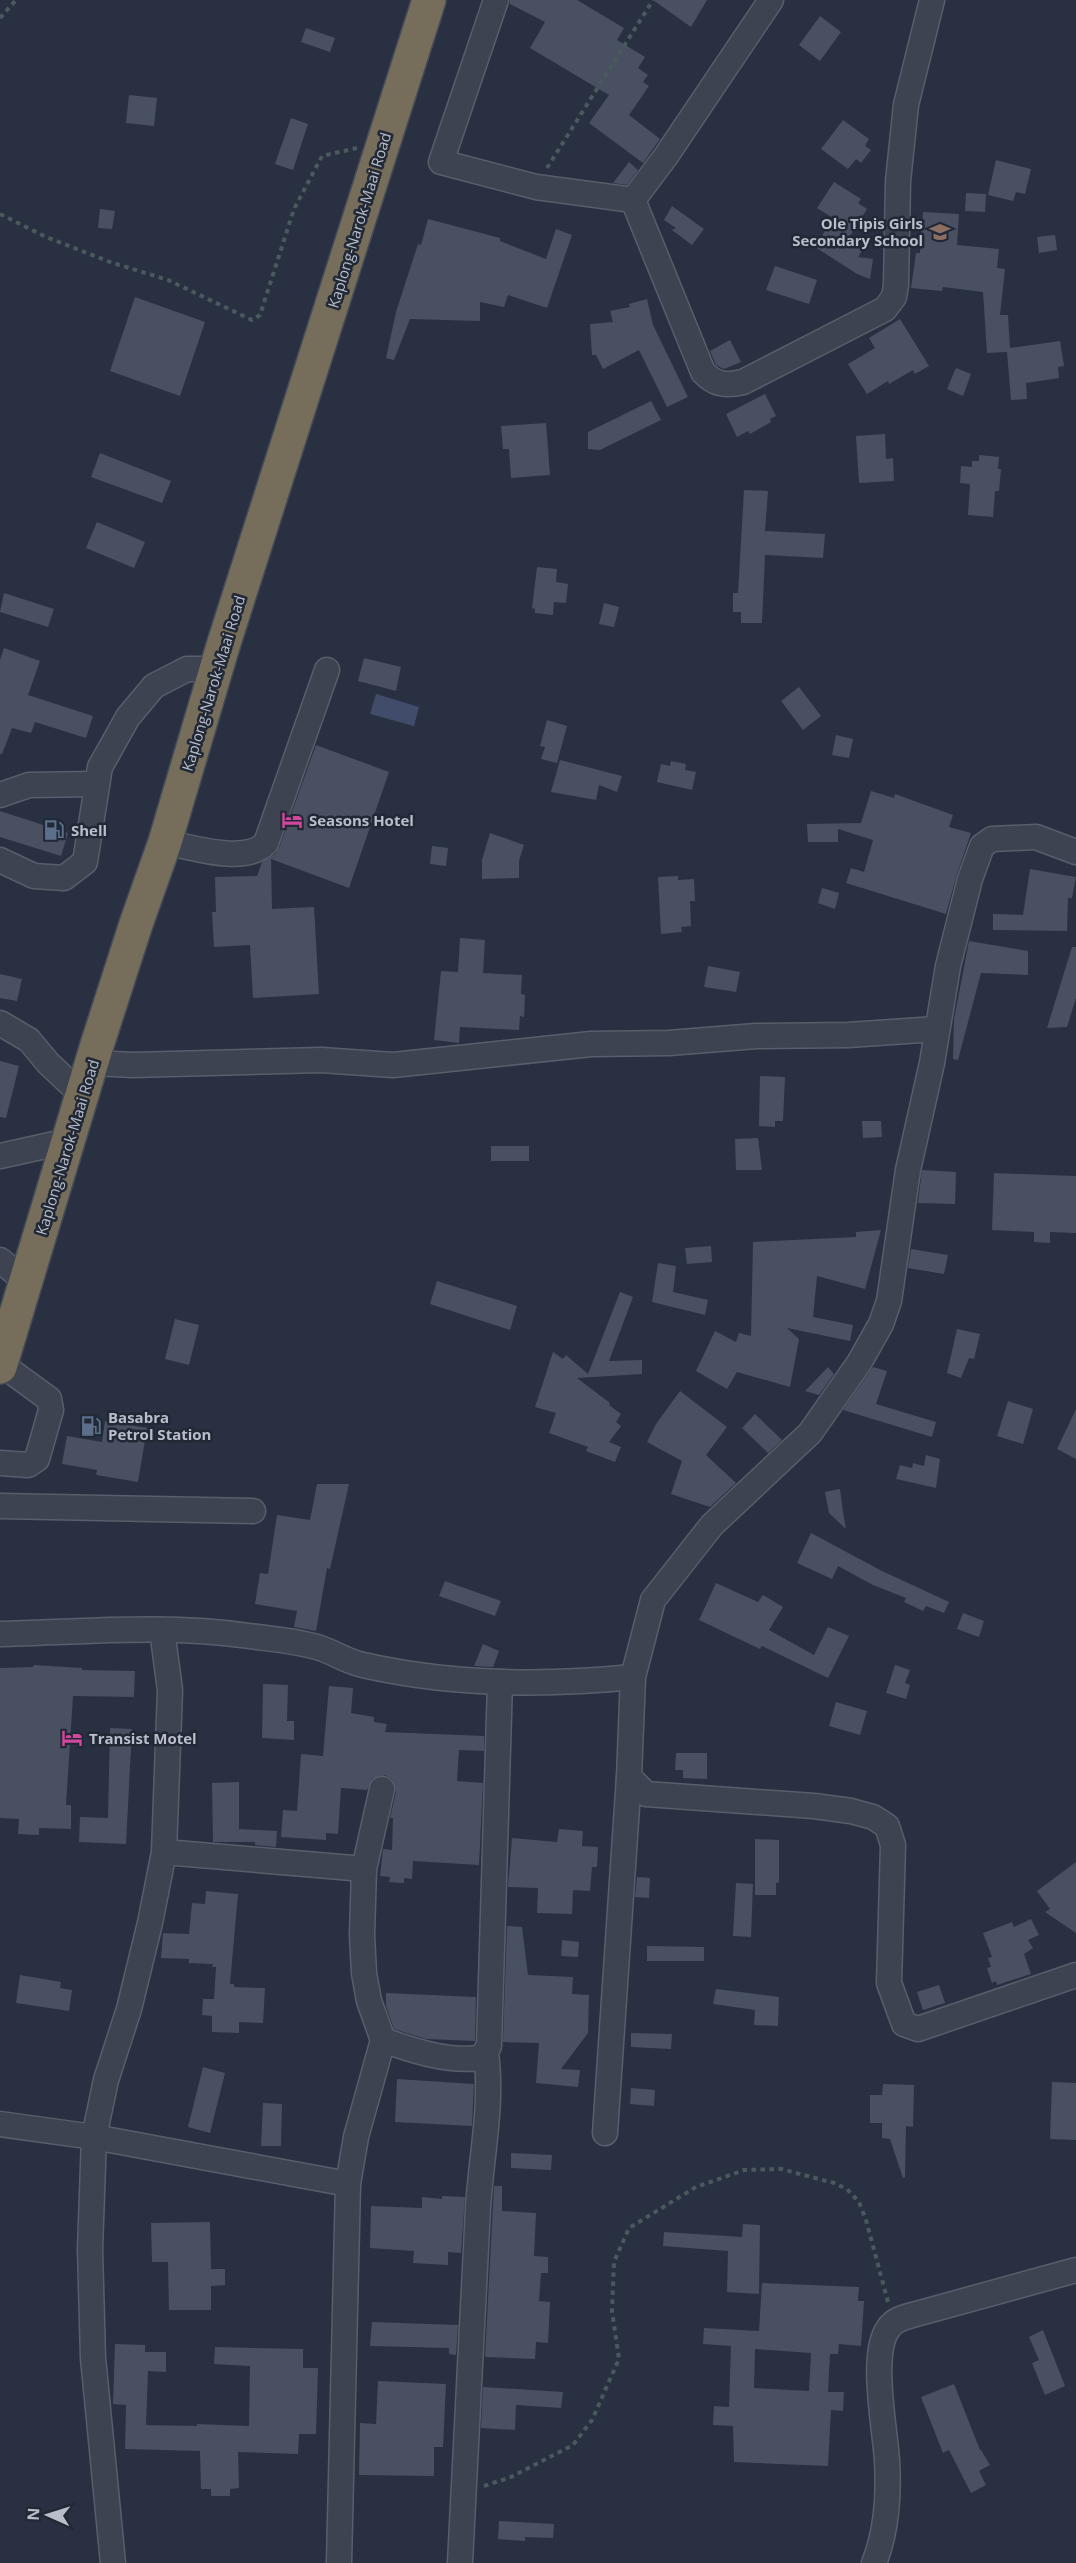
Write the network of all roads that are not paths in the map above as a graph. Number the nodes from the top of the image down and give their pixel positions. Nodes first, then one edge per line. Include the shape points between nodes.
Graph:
1 (429, 0) edge
2 (496, 0) edge
3 (771, 0) edge
4 (932, 0) edge
5 (633, 200) junction
6 (216, 669) junction
7 (327, 670) dead end
8 (97, 784) junction
9 (0, 795) edge
10 (165, 842) junction
11 (1076, 852) edge
12 (0, 860) edge
13 (0, 1023) edge
14 (936, 1029) junction
15 (92, 1063) junction
16 (82, 1095) junction
17 (68, 1141) junction
18 (0, 1156) edge
19 (0, 1260) edge
20 (26, 1282) junction
21 (1, 1365) edge
22 (0, 1463) edge
23 (0, 1506) edge
24 (253, 1511) dead end
25 (162, 1630) junction
26 (0, 1634) edge
27 (633, 1677) junction
28 (500, 1682) junction
29 (629, 1777) junction
30 (382, 1789) dead end
31 (164, 1852) junction
32 (364, 1869) junction
33 (1076, 1975) edge
34 (383, 2040) junction
35 (486, 2053) junction
36 (0, 2124) edge
37 (604, 2133) dead end
38 (94, 2138) junction
39 (348, 2184) junction
40 (1076, 2270) edge
41 (113, 2563) edge
42 (339, 2563) edge
43 (459, 2563) edge
44 (874, 2563) edge

1 - 6 highway, Kaplong-Narok-Maai Road
2 - 5 street via 441,162 536,187
3 - 5 street
4 - 5 street via 906,105 898,181 896,285 894,297 885,309 743,382 731,385 711,381 703,372
6 - 8 street via 187,669 154,686 128,717 100,767
6 - 10 highway, Kaplong-Narok-Maai Road
7 - 10 street via 266,843 249,853 233,854
8 - 9 street via 28,785
8 - 12 street via 85,862 64,878 34,876
10 - 15 highway, Kaplong-Narok-Maai Road
11 - 14 street via 1036,837 992,839 982,846 951,954
13 - 16 street via 29,1040
14 - 15 street via 756,1036 669,1044 591,1044 393,1065 321,1060
14 - 27 street via 908,1170 889,1301 881,1324 810,1433 712,1525 653,1600
15 - 16 highway, Kaplong-Narok-Maai Road
16 - 17 highway, Kaplong-Narok-Maai Road
17 - 18 street
17 - 20 highway, Kaplong-Narok-Maai Road
19 - 20 street
20 - 21 highway, Kaplong-Narok-Maai Road
21 - 22 street via 49,1399 51,1410 37,1459 28,1465
23 - 24 street
25 - 26 street
25 - 28 street via 247,1636 319,1648 360,1664 404,1673
25 - 31 street via 170,1690
27 - 28 street
27 - 29 street
28 - 35 street via 491,2020
29 - 33 street via 646,1794 814,1806 873,1817 887,1826 892,1845 889,1983 904,2024 918,2029
29 - 37 street
30 - 32 street
31 - 32 street
31 - 38 street via 129,2009 106,2080
32 - 34 street via 364,1973
34 - 35 street via 442,2056 470,2059
34 - 39 street via 356,2137
35 - 43 street via 489,2073
36 - 38 street
38 - 39 street
38 - 41 street via 90,2249 93,2358
39 - 42 street
40 - 44 street via 920,2313 888,2328 879,2358 887,2462 886,2513 882,2543

